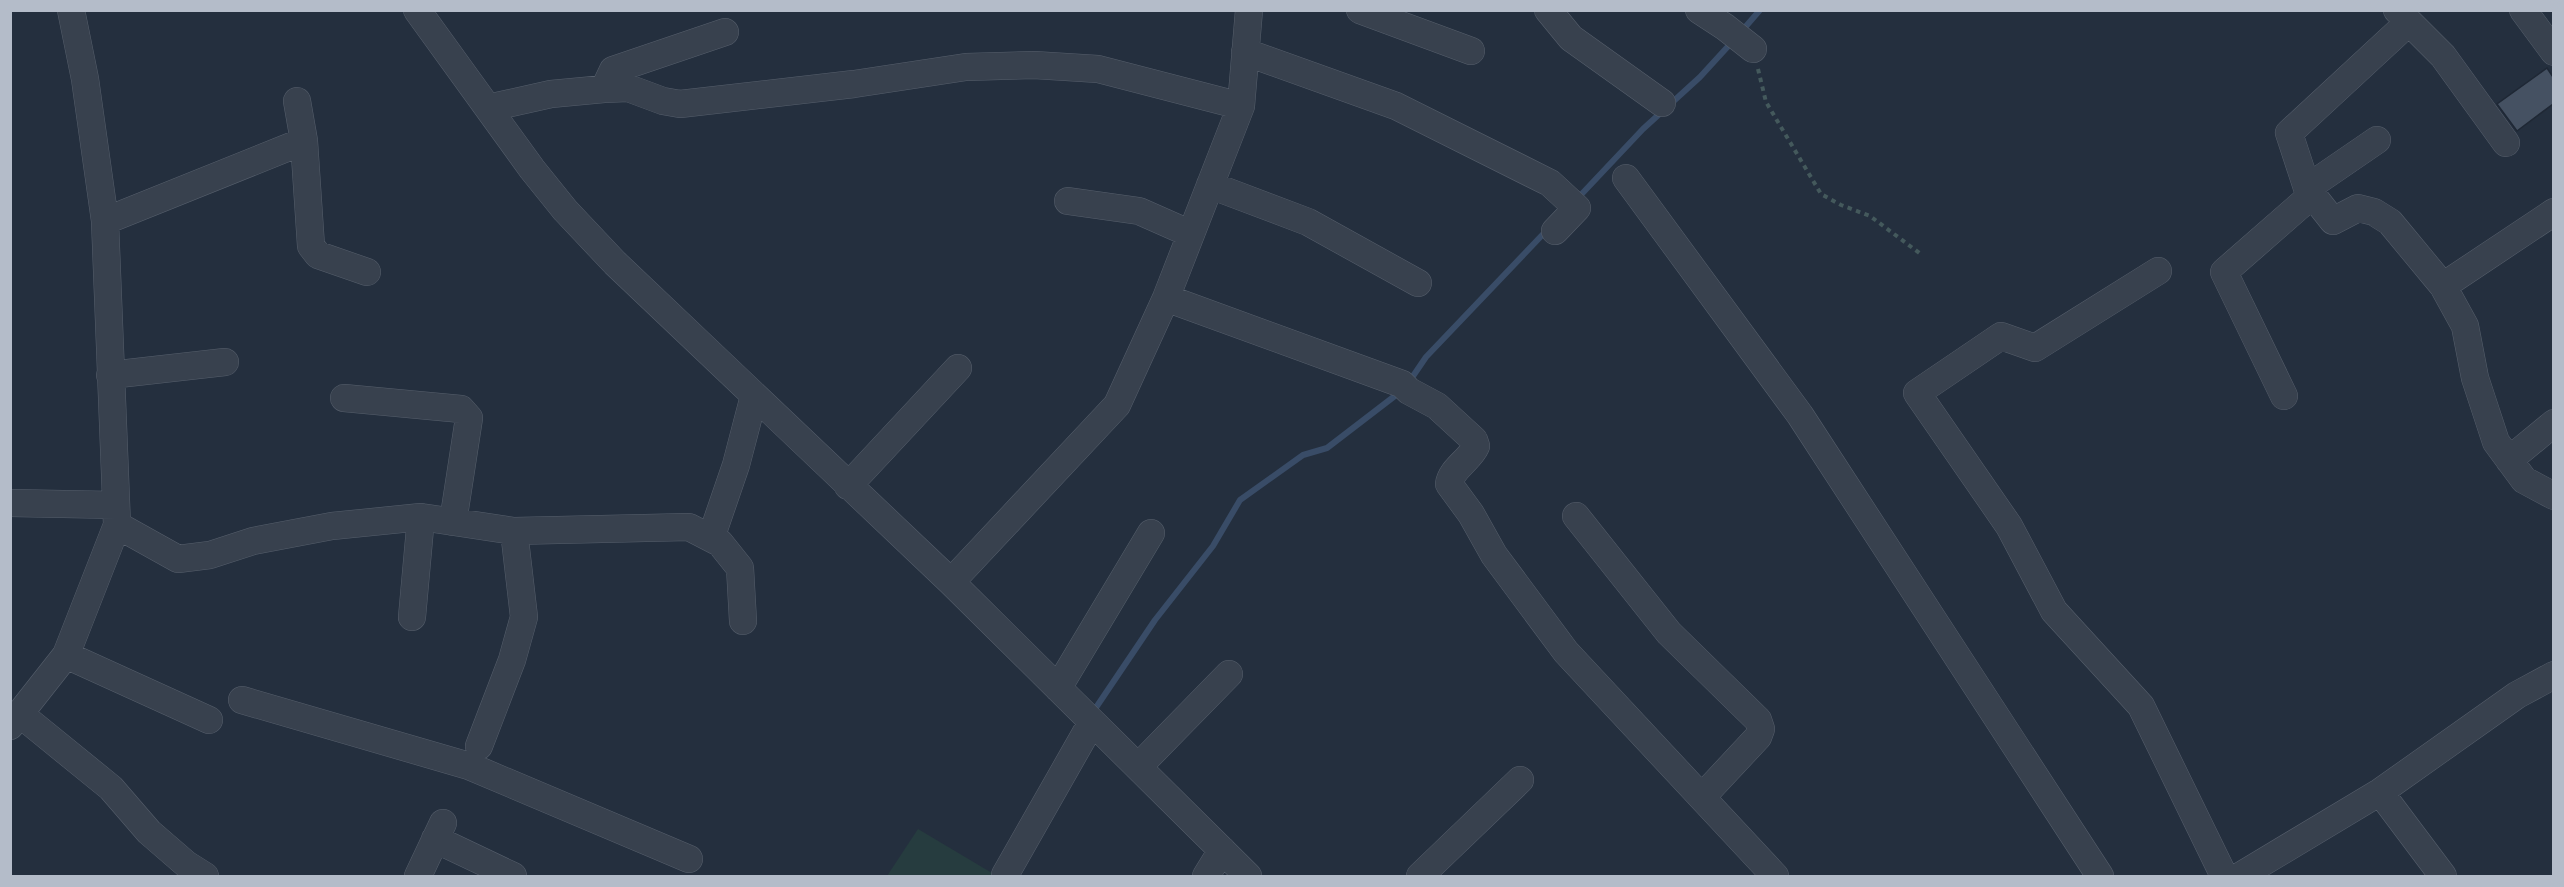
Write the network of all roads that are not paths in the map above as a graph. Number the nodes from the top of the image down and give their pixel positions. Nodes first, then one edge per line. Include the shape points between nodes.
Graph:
1 (71, 10) edge
2 (417, 10) edge
3 (1249, 10) edge
4 (1360, 10) edge
5 (1548, 10) edge
6 (1699, 10) edge
7 (2523, 10) edge
8 (2403, 16) edge
9 (725, 32) dead end
10 (1743, 41) road end
11 (1471, 51) dead end
12 (1245, 52) junction
13 (2553, 52) edge
14 (604, 89) junction
15 (297, 101) dead end
16 (1662, 103) dead end
17 (1241, 106) junction
18 (488, 108) junction
19 (2378, 140) dead end
20 (304, 141) junction
21 (2506, 143) dead end
22 (1626, 178) dead end
23 (1210, 185) junction
24 (2310, 192) junction
25 (1068, 201) dead end
26 (2553, 212) edge
27 (105, 221) junction
28 (1555, 231) dead end
29 (1191, 234) junction
30 (2158, 271) dead end
31 (367, 272) dead end
32 (1418, 283) dead end
33 (2443, 286) junction
34 (1166, 298) junction
35 (225, 362) dead end
36 (958, 368) dead end
37 (110, 375) junction
38 (754, 396) junction
39 (2284, 396) dead end
40 (344, 398) dead end
41 (2553, 423) edge
42 (2509, 460) junction
43 (848, 486) junction
44 (2553, 496) edge
45 (10, 503) edge
46 (116, 515) junction
47 (1575, 516) dead end
48 (421, 517) junction
49 (453, 522) junction
50 (514, 531) junction
51 (1151, 533) dead end
52 (711, 538) junction
53 (951, 582) junction
54 (412, 617) dead end
55 (743, 621) dead end
56 (66, 655) junction
57 (1229, 674) dead end
58 (2553, 675) edge
59 (1058, 688) junction
60 (242, 700) dead end
61 (15, 720) edge
62 (209, 720) dead end
63 (1092, 722) junction
64 (479, 746) dead end
65 (1138, 767) junction
66 (1520, 780) dead end
67 (2380, 792) junction
68 (1702, 796) junction
69 (1222, 850) junction
70 (689, 859) dead end
71 (1005, 875) edge
72 (205, 876) edge
73 (418, 876) edge
74 (513, 876) edge
75 (1206, 876) edge
76 (1248, 876) edge
77 (1420, 876) edge
78 (1775, 876) edge
79 (2100, 876) edge
80 (2224, 876) edge
81 (2240, 876) edge
82 (2443, 876) edge

1 - 27 street
2 - 18 street
3 - 12 street
4 - 11 street
5 - 16 street via 1571,38
6 - 10 street
7 - 13 street
8 - 21 street via 2443,56
8 - 24 street via 2289,134
9 - 14 street via 613,70
12 - 17 street
12 - 28 street via 1396,106 1550,183 1577,208
14 - 17 street via 628,88 680,104 966,67 1034,65 1098,69
14 - 18 street via 551,94
15 - 20 street
17 - 23 street
18 - 38 street via 565,210
19 - 24 street
20 - 27 street
20 - 31 street via 311,246 318,255
22 - 79 street via 1800,415
23 - 29 street
23 - 32 street via 1308,222
24 - 33 street via 2333,221 2358,208 2390,222
24 - 39 street via 2224,272
25 - 29 street via 1139,211
26 - 33 street
27 - 37 street
29 - 34 street
30 - 80 street via 2035,348 2001,336 1917,393 2008,526 2054,611 2141,706
33 - 42 street via 2465,326 2475,378 2496,442
34 - 53 street via 1117,405
34 - 68 street via 1406,388 1437,406 1476,446 1449,484 1494,555 1566,652
35 - 37 street
36 - 43 street
37 - 46 street
38 - 43 street
38 - 52 street
40 - 49 street via 461,409 467,413
41 - 42 street
42 - 44 street via 2524,480
43 - 53 street
45 - 46 street
46 - 48 street via 178,559 332,526
46 - 56 street
47 - 68 street via 1669,633 1758,720 1758,737
48 - 49 street
48 - 54 street
49 - 50 street
50 - 52 street via 689,527
50 - 64 street via 524,616 512,660
51 - 59 street
52 - 55 street via 740,568
53 - 59 street
56 - 61 street
56 - 62 street
57 - 65 street
58 - 67 street via 2517,695
59 - 63 street
60 - 70 street via 469,766
61 - 72 street via 111,788 149,832
63 - 65 street
63 - 71 street
65 - 69 street
66 - 77 street
67 - 81 street
67 - 82 street
68 - 78 street
69 - 75 street
69 - 76 street
73 - 74 street via 439,831

